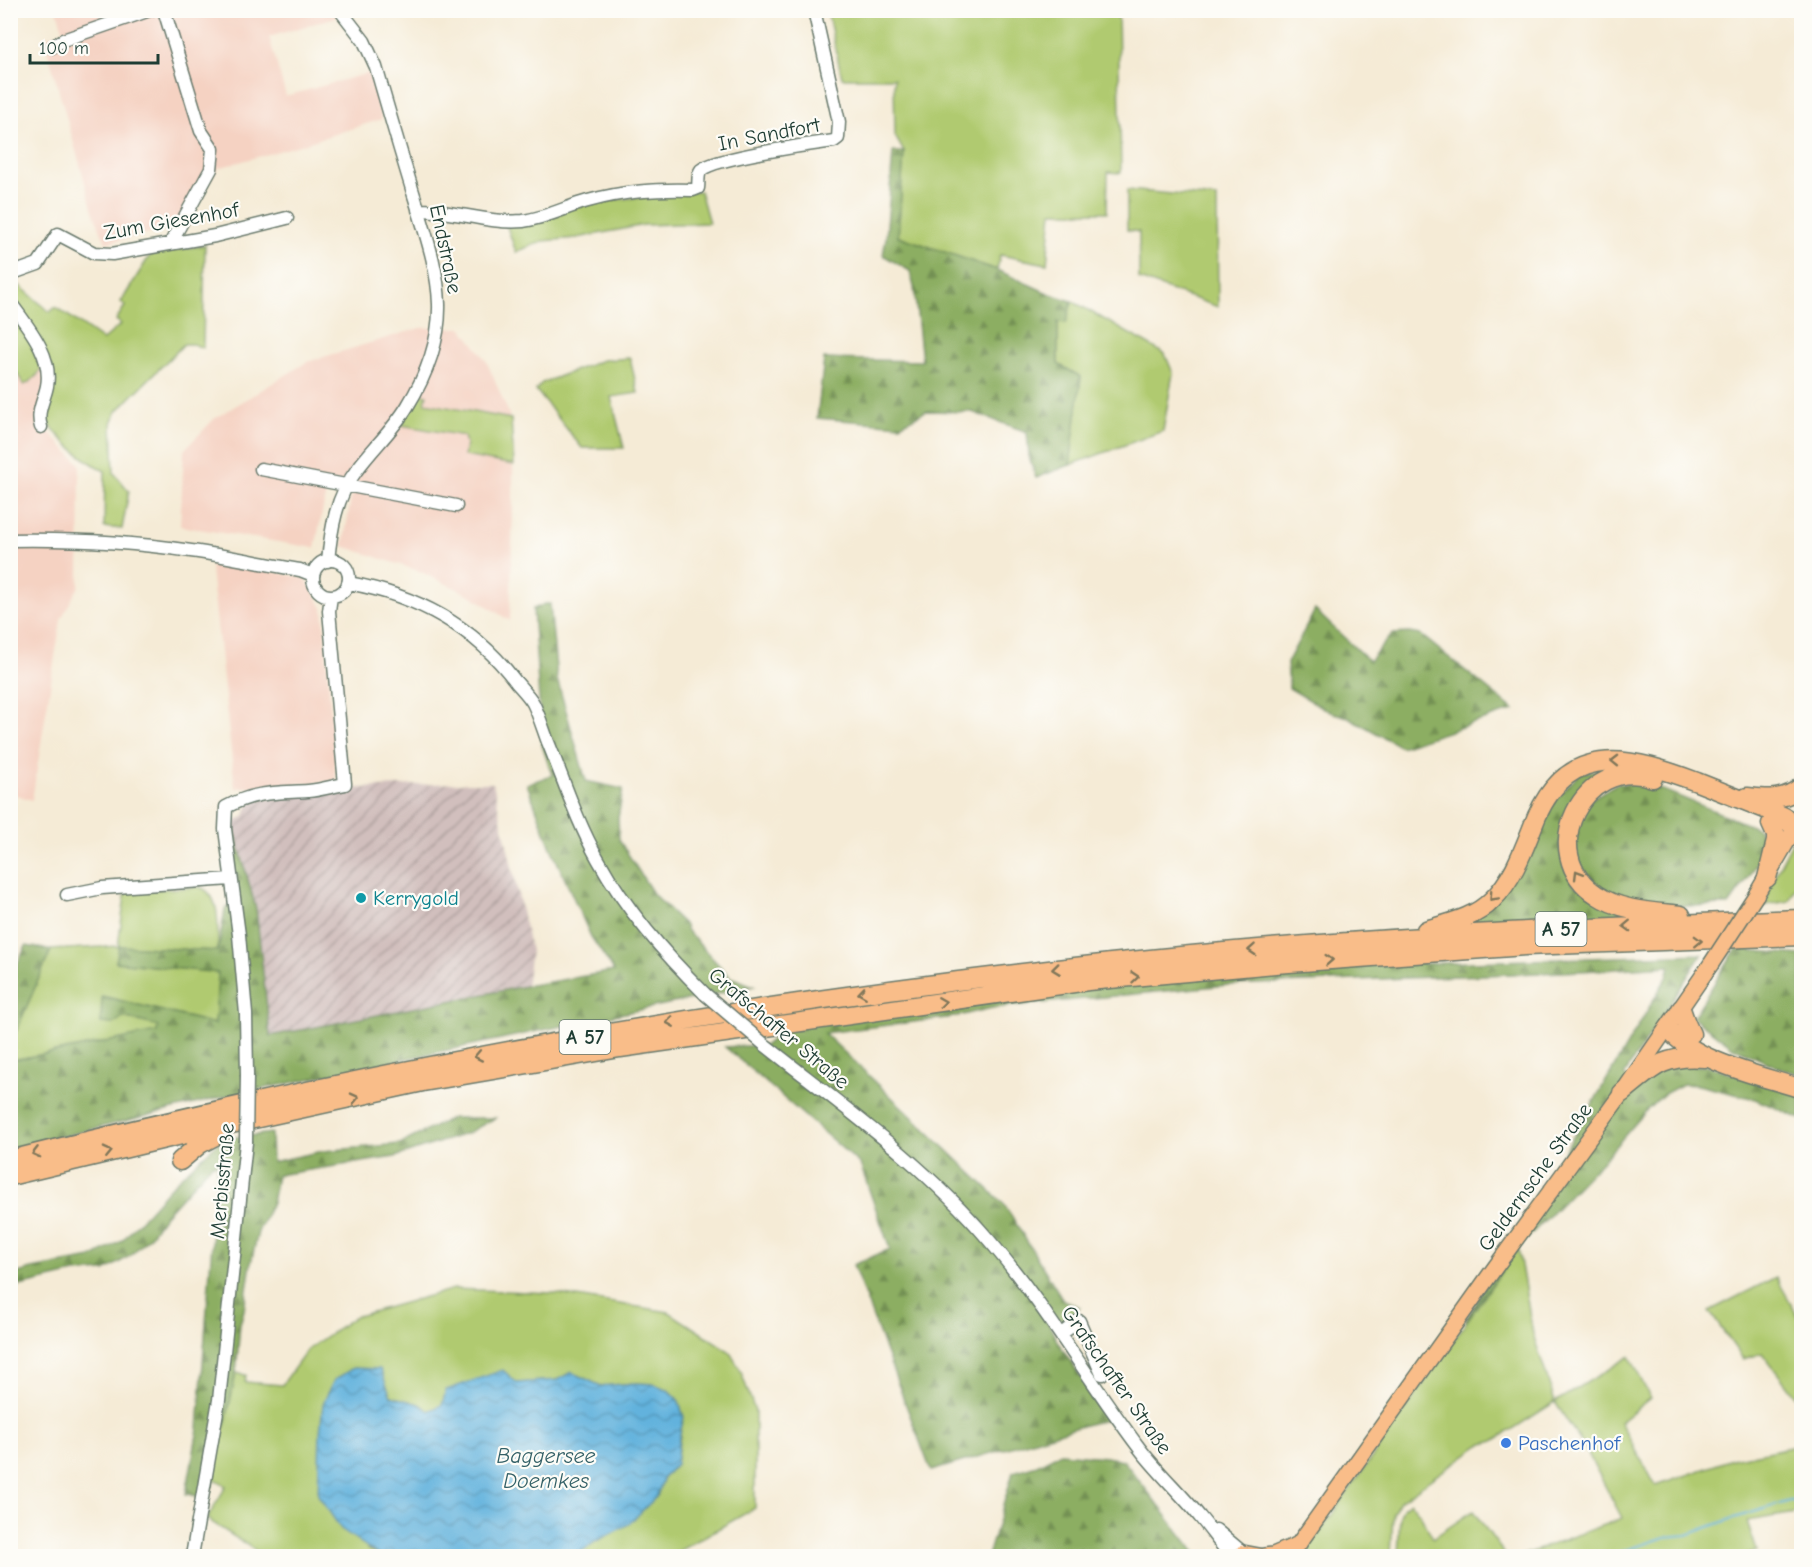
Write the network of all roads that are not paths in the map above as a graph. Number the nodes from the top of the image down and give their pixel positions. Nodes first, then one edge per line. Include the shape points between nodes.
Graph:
1 (150, 10) edge
2 (164, 10) edge
3 (340, 10) edge
4 (814, 10) edge
5 (52, 47) dead end
6 (418, 210) junction
7 (287, 219) dead end
8 (170, 244) junction
9 (10, 274) edge
10 (10, 302) edge
11 (41, 427) dead end
12 (261, 469) dead end
13 (347, 485) junction
14 (456, 506) dead end
15 (10, 540) edge
16 (328, 561) junction
17 (313, 575) junction
18 (348, 583) junction
19 (331, 596) junction
20 (1802, 786) edge
21 (1731, 795) junction
22 (1798, 822) edge
23 (1771, 824) junction
24 (1767, 878) junction
25 (231, 879) junction
26 (67, 895) dead end
27 (1802, 919) edge
28 (1727, 922) junction
29 (1802, 936) edge
30 (1394, 938) junction
31 (1745, 939) junction
32 (1802, 947) edge
33 (1682, 1009) junction
34 (1668, 1029) junction
35 (1691, 1034) junction
36 (1709, 1059) junction
37 (1802, 1082) edge
38 (1802, 1089) edge
39 (1622, 1093) junction
40 (298, 1110) junction
41 (10, 1160) edge
42 (180, 1161) dead end
43 (10, 1176) edge
44 (1061, 1334) junction
45 (1102, 1374) dead end
46 (1294, 1550) edge
47 (1240, 1555) edge
48 (192, 1557) edge
49 (1262, 1557) edge

1 - 5 street via 63,39
2 - 8 street via 201,132 213,149 211,169
3 - 6 street, Endstraße via 364,41 376,67
4 - 6 street, In Sandfort via 839,122 838,138 834,141 711,165 698,174 698,188 693,190 633,192 587,201 531,219 509,221
6 - 13 street, Endstraße via 430,249 439,304 434,343 405,410
7 - 8 street, Zum Giesenhof
8 - 9 street, Zum Giesenhof via 112,254 94,253 58,234 38,264
10 - 11 street via 39,345 47,367 48,385 39,415
12 - 13 street
13 - 14 street
13 - 16 street, Endstraße via 334,516
15 - 17 street via 191,550
16 - 17 street via 318,565
16 - 18 street via 346,569
17 - 19 street via 317,590
18 - 19 street via 342,592
18 - 44 street, Grafschafter Straße, bridge via 429,608 488,649 533,703 597,858 660,948 705,994 934,1182 1000,1253
19 - 25 street, Merbisstraße via 329,611 345,784 311,791 255,794 226,807
20 - 21 highway via 1776,798
21 - 22 highway
21 -> 30 highway via 1646,765 1616,760 1588,764 1555,786 1507,881 1492,900 1464,918
22 - 23 highway
22 - 24 main road, Geldernsche Straße
23 - 24 highway via 1776,841
28 -> 23 highway via 1635,909 1597,896 1574,870 1569,855 1570,822 1577,806 1603,782 1640,774
24 - 33 main road, Geldernsche Straße, bridge
25 - 26 street via 102,888
25 - 48 street, Merbisstraße, bridge via 246,1014 246,1142 219,1400
27 - 28 highway, A 57
28 -> 30 highway, A 57
29 - 31 highway, A 57
30 -> 41 highway, A 57 via 1114,962 762,1007 335,1084
31 - 32 highway via 1762,945
40 -> 31 highway, A 57 via 423,1082 620,1048 1088,981 1525,946
33 - 34 main road, Geldernsche Straße
33 - 35 highway
34 - 35 highway
34 - 36 highway via 1677,1040
34 - 39 main road, Geldernsche Straße
35 - 37 highway via 1723,1053
36 - 38 highway
36 - 39 highway via 1671,1059 1654,1066
39 - 46 main road, Geldernsche Straße
40 - 42 highway via 214,1135
43 -> 40 highway, A 57
44 - 45 street, Grafschafter Straße via 1079,1321
44 - 47 street, Grafschafter Straße via 1159,1474
46 - 49 main road
47 - 49 main road

